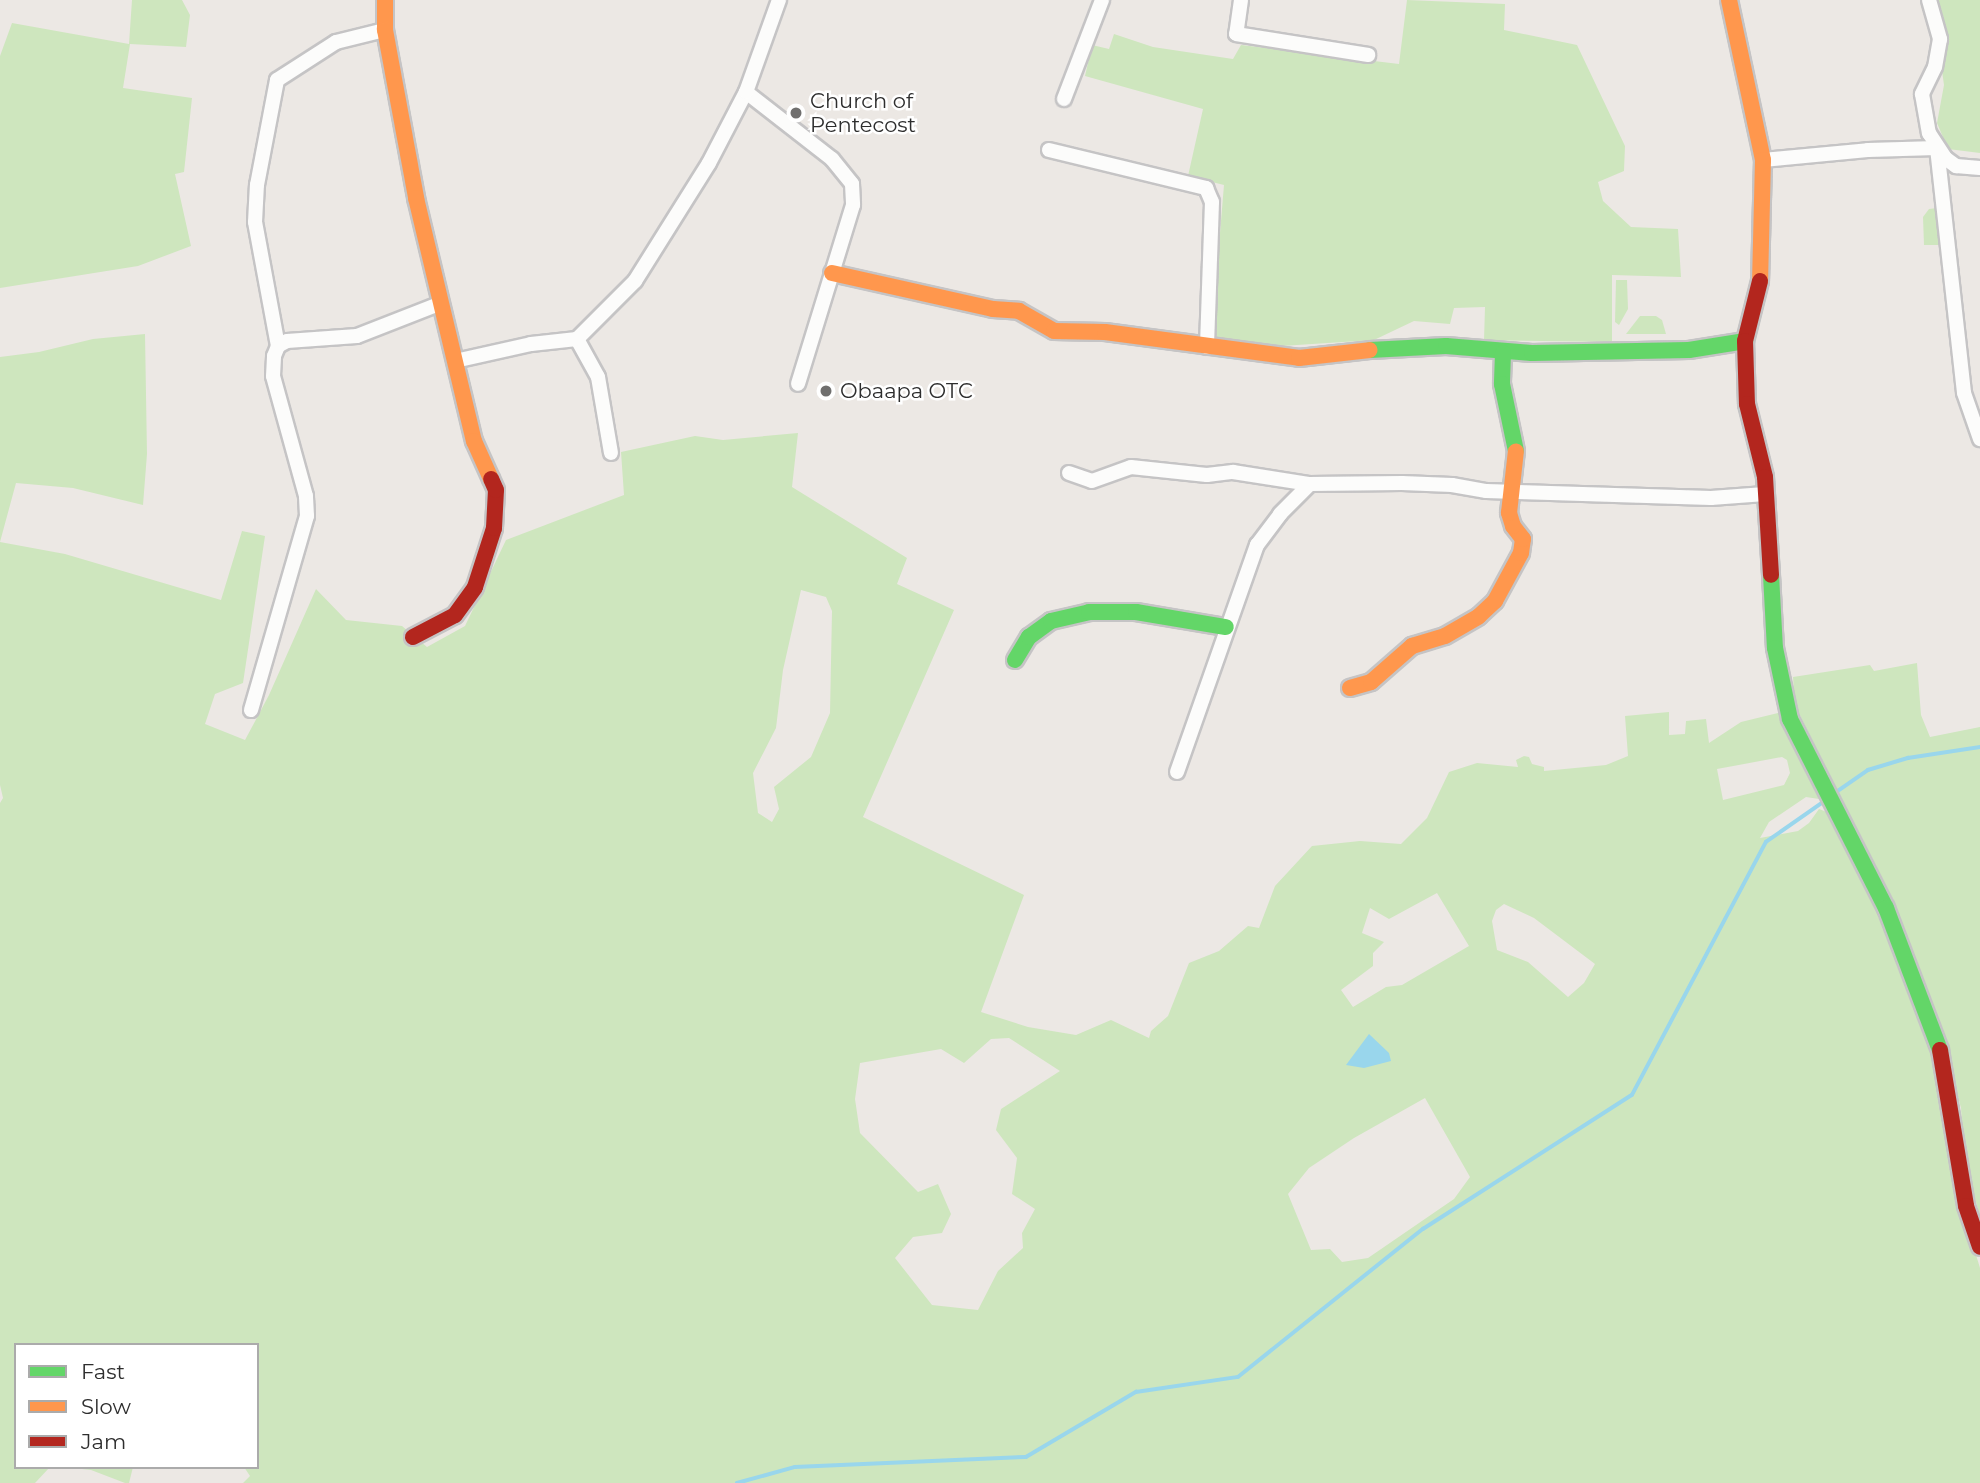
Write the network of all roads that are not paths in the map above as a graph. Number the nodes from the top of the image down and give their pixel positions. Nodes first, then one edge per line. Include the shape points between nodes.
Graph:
1 (385, 0) edge
2 (779, 0) edge
3 (1102, 0) edge
4 (1241, 0) edge
5 (1729, 0) edge
6 (1928, 0) edge
7 (385, 30) junction
8 (1368, 55) dead end
9 (747, 92) junction
10 (1064, 99) dead end
11 (1937, 148) junction
12 (1049, 150) dead end
13 (1763, 160) junction
14 (1980, 168) edge
15 (832, 272) junction
16 (441, 303) junction
17 (577, 339) junction
18 (1745, 341) junction
19 (278, 346) junction
20 (1207, 347) junction
21 (1503, 352) junction
22 (455, 361) junction
23 (798, 384) dead end
24 (1980, 439) edge
25 (611, 453) dead end
26 (1069, 473) dead end
27 (1310, 484) junction
28 (1509, 492) junction
29 (1765, 494) junction
30 (1226, 627) junction
31 (414, 637) dead end
32 (1015, 660) dead end
33 (1350, 688) dead end
34 (251, 710) dead end
35 (1177, 772) dead end
36 (1980, 1247) edge

1 - 7 street
2 - 9 street
3 - 10 street
4 - 8 street via 1236,34
5 - 13 street
6 - 11 street via 1940,39 1935,67 1922,94 1929,133
7 - 16 street
7 - 19 street via 336,42 277,80 257,185 255,222
9 - 15 street via 832,159 852,184 853,205
9 - 17 street via 709,163 635,281
11 - 13 street
11 - 14 street via 1956,166
11 - 24 street via 1965,393
12 - 20 street via 1206,188 1212,202
13 - 18 street via 1760,288
15 - 20 street via 1019,311 1054,331 1105,332
15 - 23 street
16 - 19 street via 357,336 287,341
16 - 22 street
17 - 22 street
17 - 25 street via 598,377
18 - 21 street via 1689,350
18 - 29 street via 1747,404
19 - 34 street via 273,376 306,496 307,516
20 - 21 street via 1298,358 1387,347 1447,346
21 - 28 street via 1502,384 1517,446
22 - 31 street via 474,441 496,490 494,528 474,587 455,615
26 - 27 street via 1093,481 1131,467 1207,475 1233,472
27 - 28 street via 1439,485
27 - 30 street via 1256,545
28 - 29 street via 1711,498
28 - 33 street via 1509,513 1524,546 1495,601 1445,636 1412,646 1371,682
29 - 36 street via 1775,648 1790,719 1886,908 1942,1056 1966,1206
30 - 32 street via 1136,612 1089,612 1051,621 1028,637
30 - 35 street

